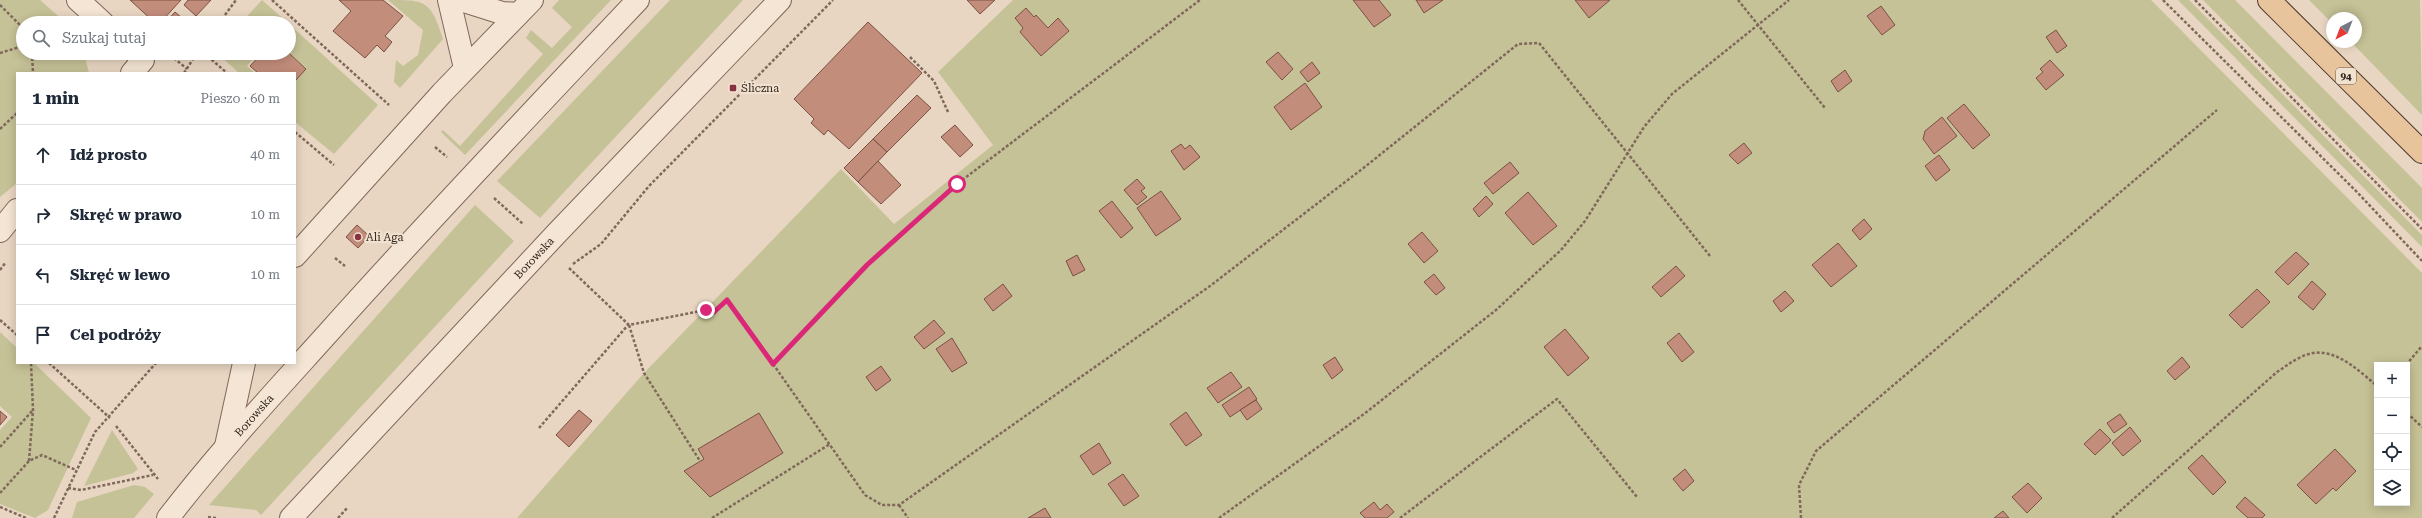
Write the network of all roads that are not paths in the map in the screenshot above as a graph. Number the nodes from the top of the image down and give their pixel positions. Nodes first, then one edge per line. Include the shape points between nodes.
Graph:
1 (78, 0) edge
2 (449, 0) edge
3 (461, 0) edge
4 (638, 0) edge
5 (780, 0) edge
6 (2269, 0) edge
7 (525, 7) edge
8 (95, 16) edge
9 (143, 60) edge
10 (465, 68) junction
11 (133, 72) edge
12 (2422, 152) edge
13 (16, 211) edge
14 (0, 231) edge
15 (296, 255) edge
16 (244, 364) edge
17 (226, 446) junction
18 (168, 518) edge
19 (291, 518) edge

1 - 8 street
2 - 10 street
3 - 7 street via 502,12
4 - 17 street, Borowska via 480,166
5 - 19 street, Borowska via 556,233
6 - 12 main road, 94
7 - 10 street
9 - 11 street
10 - 15 street
13 - 14 street
16 - 17 street
17 - 18 street, Borowska

